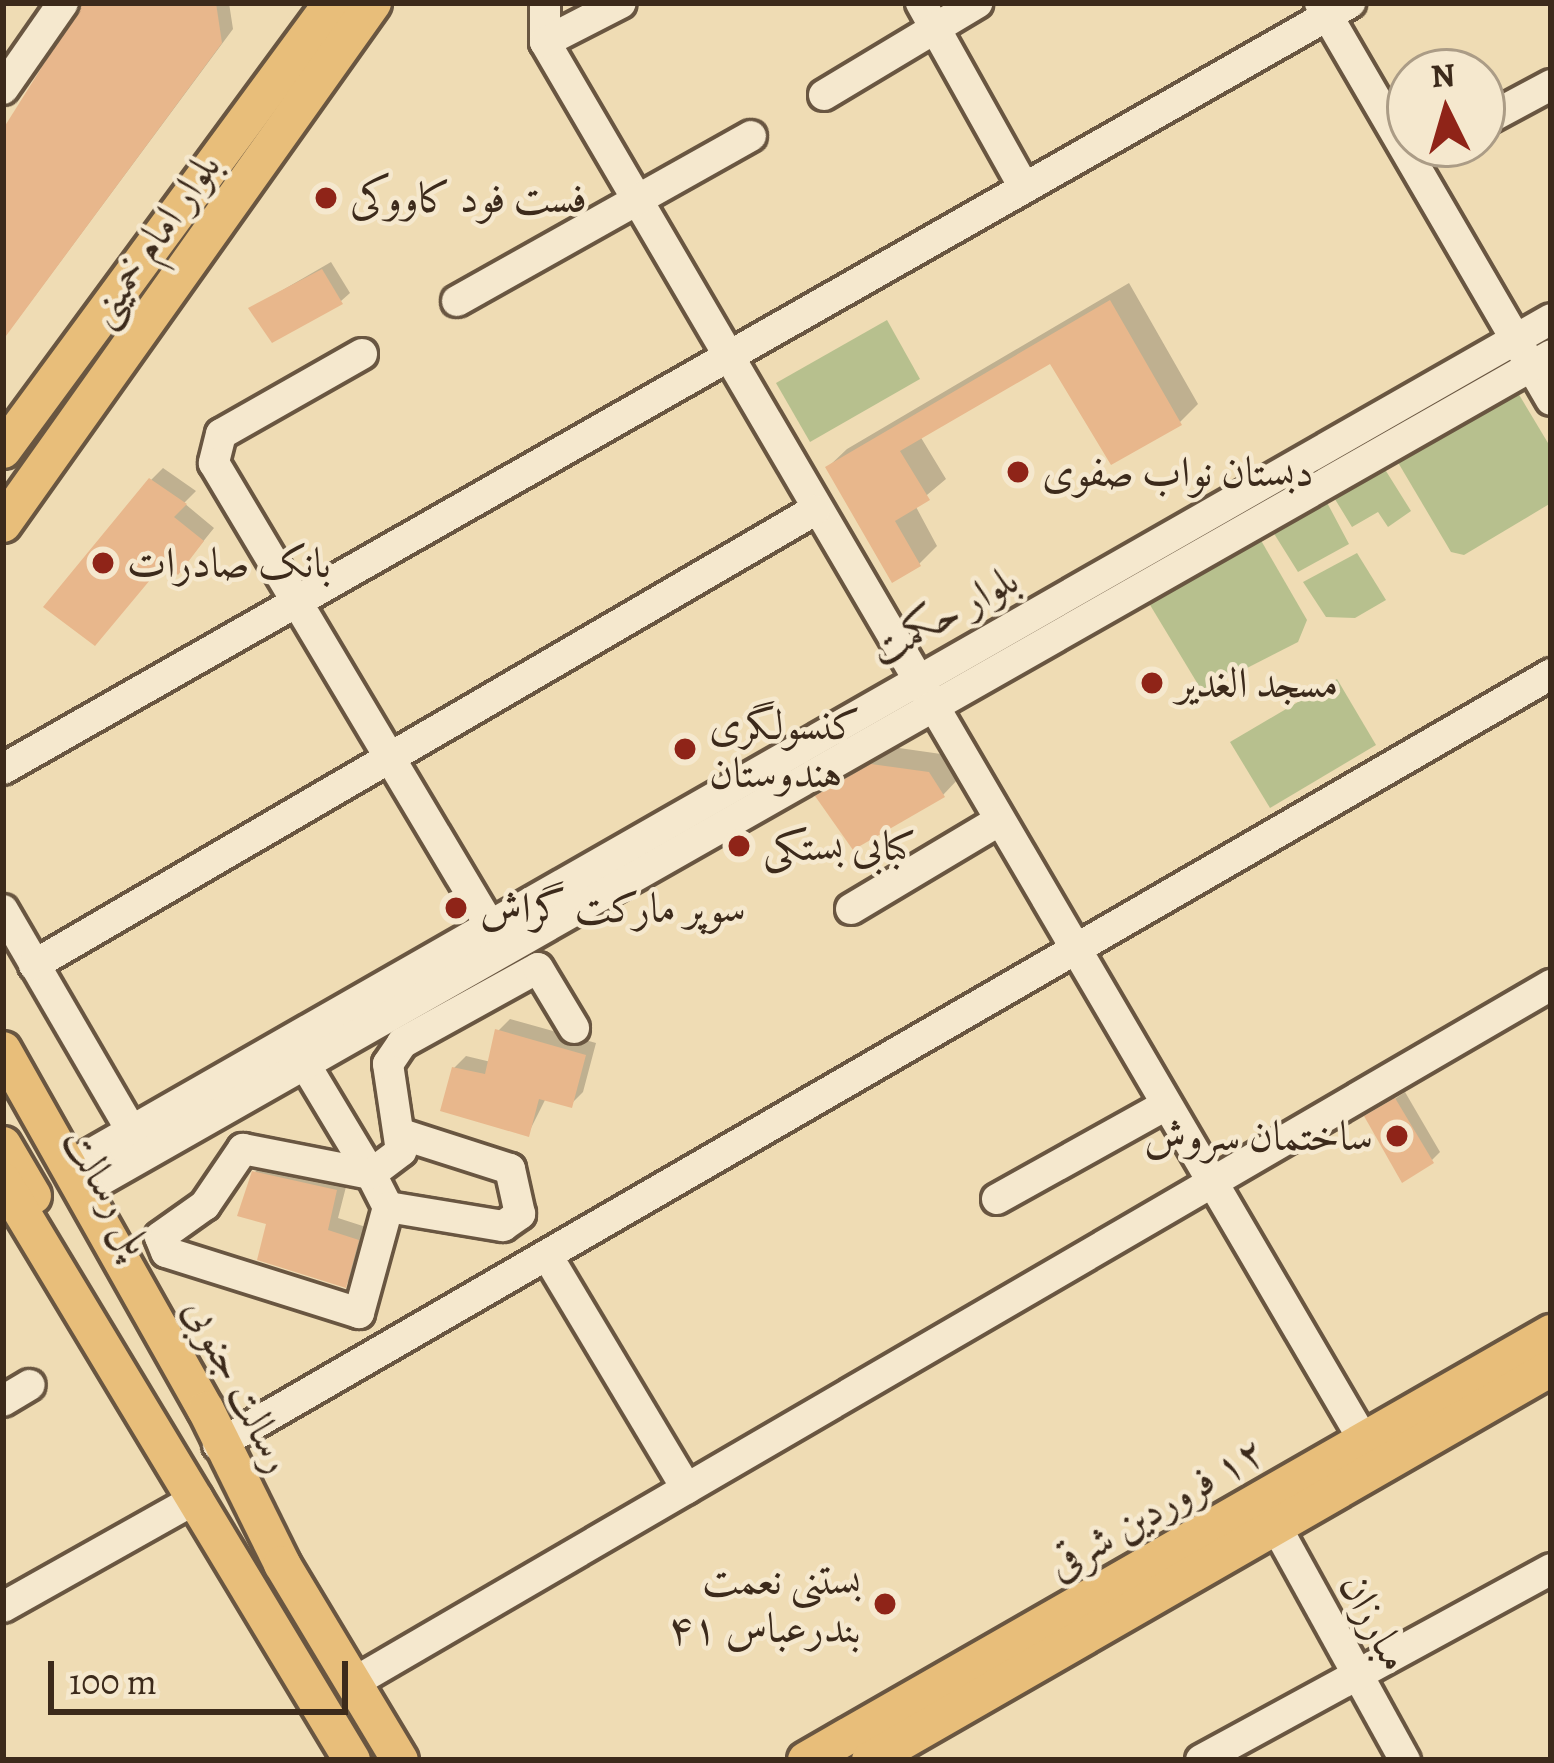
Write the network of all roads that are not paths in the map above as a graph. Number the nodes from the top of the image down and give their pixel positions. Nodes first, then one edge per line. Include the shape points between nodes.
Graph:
1 (63, 3) edge
2 (373, 3) edge
3 (545, 3) edge
4 (621, 3) edge
5 (976, 3) edge
6 (326, 5) edge
7 (1333, 8) edge
8 (928, 16) edge
9 (545, 42) junction
10 (1551, 85) edge
11 (3, 88) edge
12 (824, 95) dead end
13 (1506, 109) edge
14 (751, 136) dead end
15 (1022, 184) junction
16 (638, 202) junction
17 (457, 302) dead end
18 (1551, 319) edge
19 (1534, 353) edge
20 (362, 354) dead end
21 (727, 356) junction
22 (1551, 400) edge
23 (3, 450) edge
24 (815, 510) junction
25 (3, 524) edge
26 (296, 601) junction
27 (1551, 674) edge
28 (921, 692) junction
29 (392, 758) junction
30 (3, 769) edge
31 (997, 822) junction
32 (851, 909) dead end
33 (3, 910) edge
34 (489, 924) junction
35 (1074, 957) junction
36 (34, 964) junction
37 (1551, 985) edge
38 (574, 1028) dead end
39 (3, 1050) edge
40 (298, 1053) junction
41 (3, 1100) edge
42 (1164, 1106) junction
43 (132, 1132) junction
44 (401, 1134) junction
45 (3, 1144) edge
46 (371, 1174) junction
47 (75, 1179) junction
48 (3, 1182) edge
49 (1209, 1184) junction
50 (997, 1199) dead end
51 (388, 1207) junction
52 (548, 1257) junction
53 (1551, 1333) edge
54 (1551, 1368) edge
55 (161, 1393) junction
56 (1364, 1441) junction
57 (218, 1445) junction
58 (176, 1463) junction
59 (687, 1489) junction
60 (197, 1498) junction
61 (1274, 1523) junction
62 (1551, 1569) edge
63 (3, 1606) edge
64 (1355, 1677) junction
65 (353, 1683) junction
66 (352, 1760) edge
67 (400, 1760) edge
68 (806, 1760) edge
69 (870, 1760) edge
70 (1201, 1760) edge
71 (1405, 1760) edge

1 - 11 street
2 - 25 main road, بلوار امام خمینی
3 - 9 street
4 - 9 street
5 - 8 street
6 - 23 main road, بلوار امام خمینی
7 - 15 street
7 - 19 street
8 - 12 street
8 - 15 street
9 - 16 street
10 - 13 street
14 - 16 street
15 - 21 street
16 - 17 street
16 - 21 street
18 - 19 street, بلوار حکمت
19 - 22 street
19 - 28 street, بلوار حکمت
20 - 26 street via 221,434 214,446 214,463
21 - 24 street
21 - 26 street
24 - 28 street
24 - 29 street
26 - 29 street
26 - 30 street
27 - 35 street
28 - 31 street
28 - 34 street, بلوار حکمت
28 - 40 street, بلوار حکمت
29 - 34 street
29 - 36 street
31 - 32 street
31 - 35 street
33 - 36 street
34 - 40 street, بلوار حکمت
35 - 42 street
35 - 52 street
36 - 43 street
37 - 49 street
38 - 44 street via 538,968 402,1043 388,1064
39 - 47 main road, رسالت جنوبی
40 - 43 street, بلوار حکمت
40 - 46 street
40 - 47 street, بلوار حکمت
41 - 55 main road, پل رسالت
42 - 49 street
42 - 50 street
43 - 47 street, بلوار حکمت
44 - 46 street via 401,1150
44 - 51 street via 510,1169 520,1214 503,1226
45 - 55 main road, پل رسالت
46 - 51 street
46 - 51 street via 243,1149 205,1205 160,1237 166,1252 358,1313
47 - 57 main road, رسالت جنوبی
48 - 58 main road, رسالت جنوبی via 150,1436
49 - 56 street
49 - 59 street
52 - 57 street
52 - 59 street
53 - 56 main road, ١٢ فروردین شرقی
54 - 61 main road, ١٢ فروردین شرقی
55 - 57 main road, پل رسالت
55 - 58 main road, پل رسالت
56 - 68 main road, ١٢ فروردین شرقی
57 - 65 main road, رسالت جنوبی
58 - 60 main road, رسالت جنوبی
59 - 65 street
60 - 63 street
60 - 66 main road, رسالت جنوبی
61 - 64 street, مبارزان
61 - 69 main road, ١٢ فروردین شرقی
62 - 64 street
64 - 70 street
64 - 71 street, مبارزان
65 - 67 main road, رسالت جنوبی

